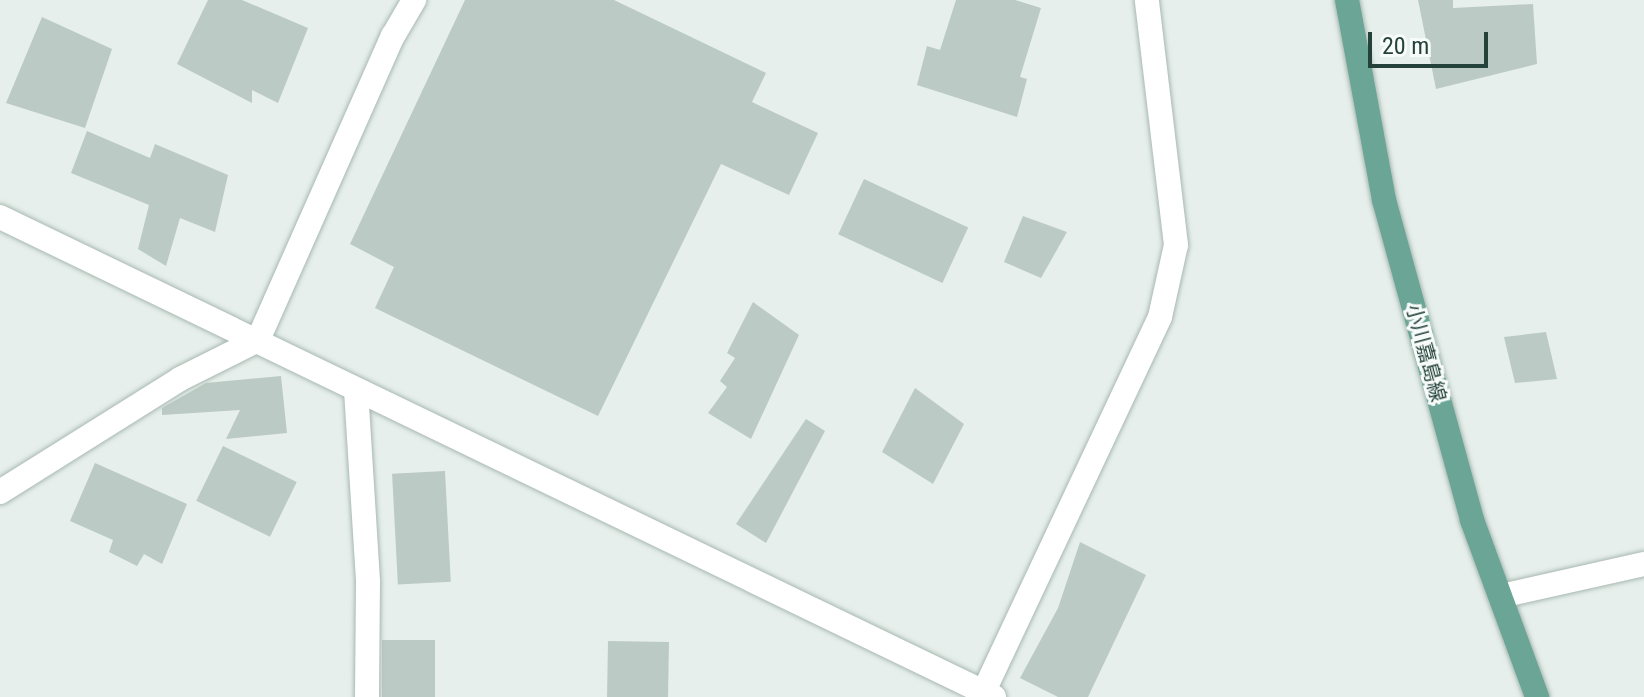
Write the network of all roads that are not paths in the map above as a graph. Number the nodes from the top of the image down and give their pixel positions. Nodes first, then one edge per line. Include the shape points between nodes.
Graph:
1 (414, 0) edge
2 (1147, 0) edge
3 (1347, 0) edge
4 (0, 217) edge
5 (258, 340) junction
6 (356, 390) junction
7 (0, 492) edge
8 (1644, 564) edge
9 (1501, 596) junction
10 (989, 694) edge
11 (367, 697) edge
12 (1537, 697) edge

1 - 5 street via 393,36
2 - 10 street via 1176,245 1160,317
3 - 9 main road, 小川嘉島線 via 1384,200 1472,520
4 - 5 street
5 - 6 street
5 - 7 street via 180,379
6 - 10 street
6 - 11 street via 368,582
8 - 9 street
9 - 12 main road, 小川嘉島線

